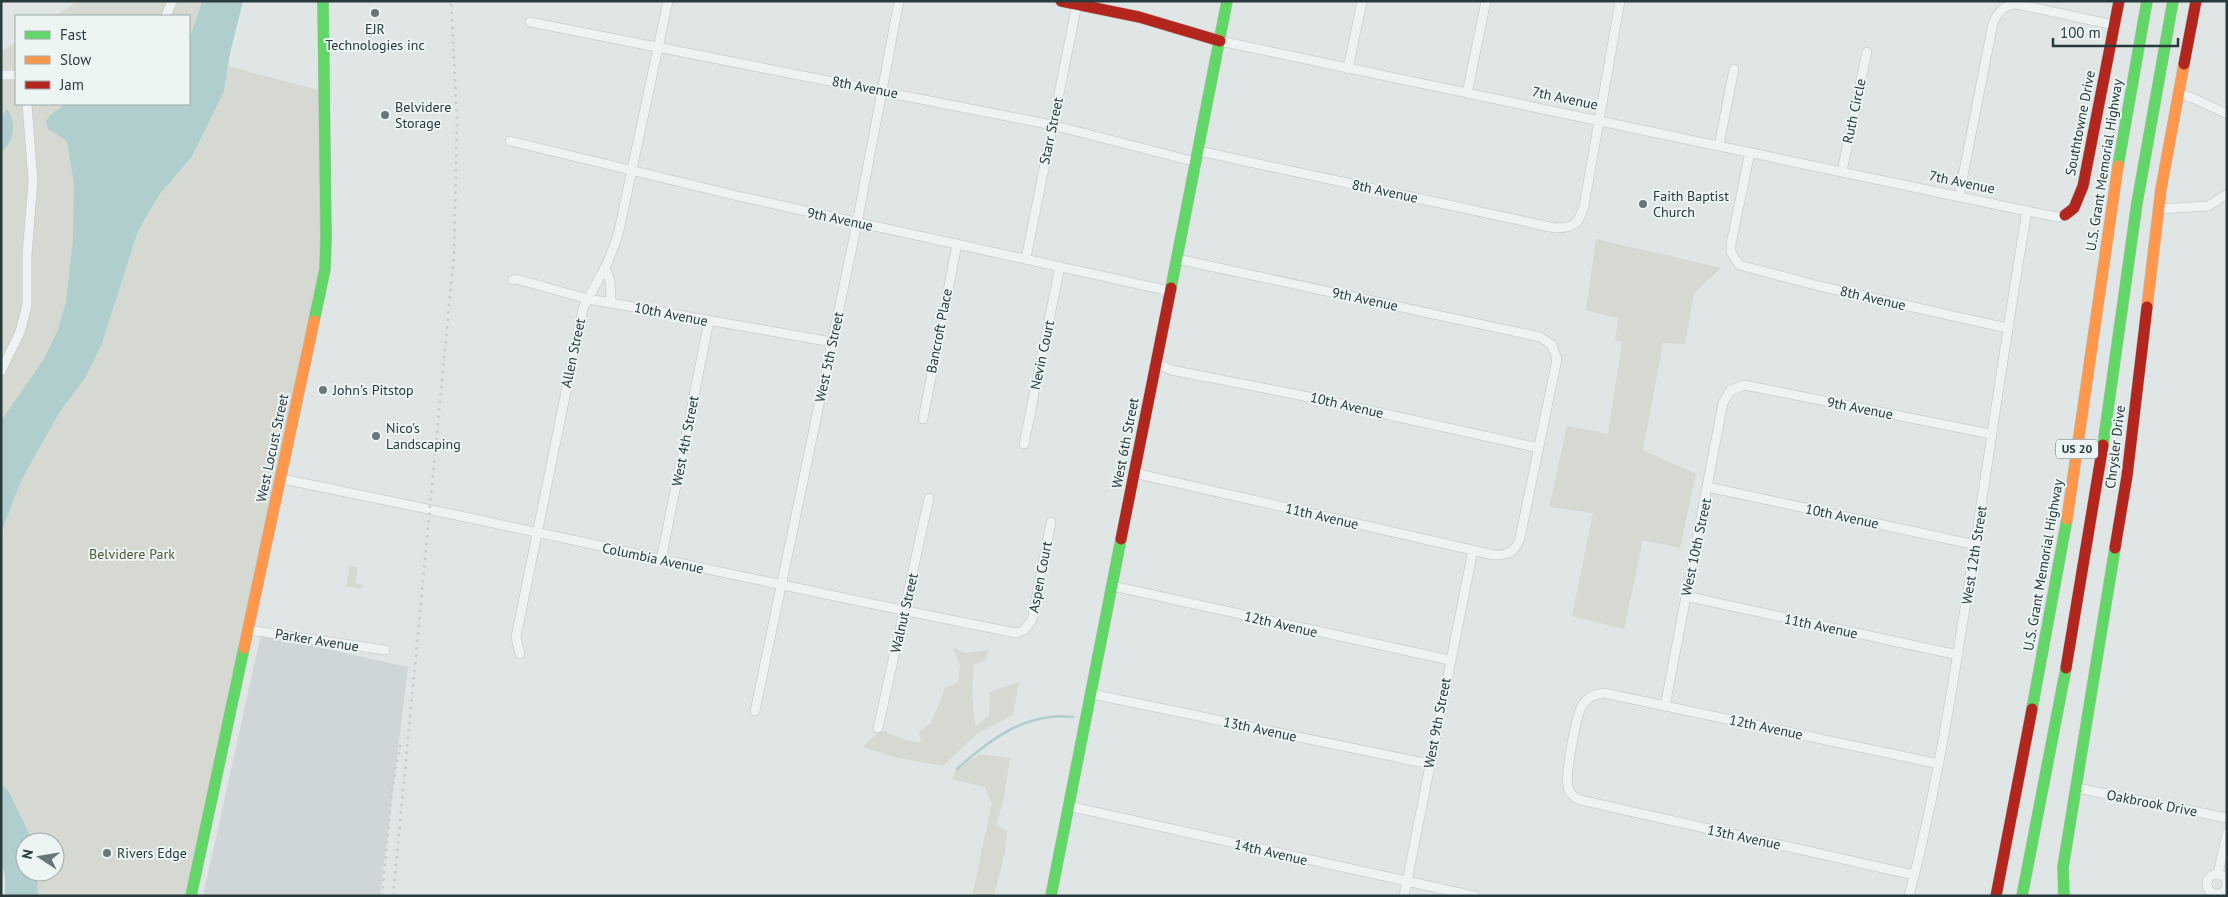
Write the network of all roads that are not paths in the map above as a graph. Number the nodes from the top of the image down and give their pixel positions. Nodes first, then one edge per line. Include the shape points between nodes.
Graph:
1 (172, 1) edge
2 (323, 1) edge
3 (668, 1) edge
4 (899, 1) edge
5 (1061, 1) edge
6 (1227, 1) edge
7 (1362, 1) edge
8 (1486, 1) edge
9 (1620, 1) edge
10 (2119, 1) edge
11 (2147, 1) edge
12 (2172, 1) edge
13 (2196, 1) edge
14 (1077, 4) junction
15 (166, 15) edge
16 (530, 22) dead end
17 (2114, 25) junction
18 (1220, 41) junction
19 (659, 47) junction
20 (1867, 52) dead end
21 (1348, 69) junction
22 (1734, 69) dead end
23 (15, 74) edge
24 (1, 75) edge
25 (883, 91) junction
26 (2178, 93) junction
27 (1467, 94) junction
28 (27, 105) edge
29 (2227, 114) edge
30 (1598, 120) junction
31 (1052, 125) junction
32 (510, 141) dead end
33 (1719, 145) junction
34 (1750, 152) junction
35 (1198, 156) junction
36 (1842, 171) junction
37 (633, 172) junction
38 (2227, 194) edge
39 (1959, 196) junction
40 (2158, 210) junction
41 (2027, 211) junction
42 (2065, 215) joint
43 (857, 223) junction
44 (958, 244) junction
45 (1026, 258) junction
46 (1176, 259) junction
47 (1060, 266) junction
48 (604, 269) junction
49 (513, 280) dead end
50 (1170, 291) junction
51 (588, 298) junction
52 (611, 301) junction
53 (709, 322) junction
54 (2007, 328) junction
55 (832, 342) junction
56 (1157, 363) junction
57 (1, 371) edge
58 (1730, 391) joint
59 (923, 419) dead end
60 (1991, 434) junction
61 (1024, 444) dead end
62 (1539, 448) junction
63 (1134, 473) junction
64 (282, 478) junction
65 (1708, 487) junction
66 (929, 498) dead end
67 (1051, 522) dead end
68 (536, 534) junction
69 (1976, 545) junction
70 (1473, 550) junction
71 (662, 560) junction
72 (783, 586) junction
73 (1113, 586) junction
74 (1685, 596) junction
75 (904, 612) junction
76 (249, 630) junction
77 (1024, 630) joint
78 (386, 650) dead end
79 (520, 654) dead end
80 (1958, 655) junction
81 (1450, 660) junction
82 (1092, 694) junction
83 (1665, 706) junction
84 (755, 711) dead end
85 (878, 728) dead end
86 (1429, 764) junction
87 (1939, 764) junction
88 (2077, 788) junction
89 (1574, 797) joint
90 (1068, 806) junction
91 (2227, 818) edge
92 (2037, 820) junction
93 (2227, 833) edge
94 (2007, 840) junction
95 (2218, 874) dead end
96 (1914, 875) junction
97 (1407, 882) junction
98 (1054, 894) edge
99 (192, 896) edge
100 (1404, 896) edge
101 (1474, 896) edge
102 (1909, 896) edge
103 (1988, 896) edge
104 (1996, 896) edge
105 (2022, 896) edge
106 (2028, 896) edge
107 (2064, 896) edge

1 - 15 street
2 - 64 street, West Locust Street via 325,269
3 - 19 street, Allen Street
4 - 25 street, West 5th Street
5 - 14 street, 7th Avenue
6 - 18 street, West 6th Street
7 - 21 street
8 - 27 street
9 - 30 street
10 - 17 street, Southtowne Drive
11 - 94 street, U.S. Grant Memorial Highway / US 20 via 2110,208 2066,526
12 - 92 street, US 20 via 2137,202 2104,441
13 - 26 street, Chrysler Drive
14 - 18 street, 7th Avenue via 1139,17
14 - 31 street, Starr Street
16 - 19 street, 8th Avenue
17 - 39 street via 2016,4 2008,4 2000,11 1993,23
17 - 42 street, Southtowne Drive via 2083,186 2074,208
18 - 21 street, 7th Avenue
18 - 35 street, West 6th Street
19 - 25 street, 8th Avenue
19 - 37 street, Allen Street
20 - 36 street, Ruth Circle
21 - 27 street, 7th Avenue
22 - 33 street
23 - 24 street
25 - 31 street, 8th Avenue
25 - 43 street, West 5th Street
26 - 29 street
26 - 40 street, Chrysler Drive
27 - 30 street, 7th Avenue
28 - 57 street via 33,181 27,305 20,332
30 - 33 street, 7th Avenue
30 - 35 street, 8th Avenue via 1584,206 1579,222 1572,227 1555,228
31 - 35 street, 8th Avenue
31 - 45 street, Starr Street
32 - 37 street, 9th Avenue
33 - 34 street, 7th Avenue
34 - 36 street, 7th Avenue
34 - 54 street, 8th Avenue via 1731,244 1731,252 1740,265
35 - 46 street, West 6th Street
36 - 39 street, 7th Avenue
37 - 43 street, 9th Avenue
37 - 48 street, Allen Street via 618,235
38 - 40 street via 2208,206
39 - 41 street, 7th Avenue
40 - 88 street, Chrysler Drive via 2127,476
41 - 42 street, 7th Avenue via 2058,217
41 - 54 street, West 12th Street
43 - 44 street, 9th Avenue
43 - 55 street, West 5th Street
44 - 45 street, 9th Avenue
44 - 59 street, Bancroft Place
45 - 47 street, 9th Avenue
46 - 50 street, West 6th Street
46 - 62 street, 9th Avenue via 1540,337 1552,345 1556,359
47 - 50 street, 9th Avenue
47 - 61 street, Nevin Court
48 - 51 street, Allen Street
48 - 52 street via 610,280
49 - 51 street, 10th Avenue
50 - 56 street, West 6th Street
51 - 52 street, 10th Avenue
51 - 68 street, Allen Street via 583,308
52 - 53 street, 10th Avenue
53 - 55 street, 10th Avenue
53 - 71 street, West 4th Street
54 - 60 street, West 12th Street
55 - 72 street, West 5th Street
56 - 62 street, 10th Avenue via 1171,370
56 - 63 street, West 6th Street
58 - 60 street, 9th Avenue via 1744,385
58 - 65 street, West 10th Street via 1723,403
60 - 69 street, West 12th Street
62 - 70 street, 11th Avenue via 1517,546 1510,553 1494,555
63 - 70 street, 11th Avenue
63 - 73 street, West 6th Street
64 - 68 street, Columbia Avenue via 430,508
64 - 76 street, West Locust Street
65 - 69 street, 10th Avenue
65 - 74 street, West 10th Street
66 - 75 street, Walnut Street
67 - 77 street, Aspen Court via 1032,620
68 - 71 street, Columbia Avenue
68 - 79 street, Allen Street via 516,636
69 - 80 street, West 12th Street
70 - 81 street, West 9th Street
71 - 72 street, Columbia Avenue
72 - 75 street, Columbia Avenue
72 - 84 street, West 5th Street
73 - 81 street, 12th Avenue
73 - 82 street, West 6th Street
74 - 80 street, 11th Avenue
74 - 83 street, West 10th Street
75 - 77 street, Columbia Avenue via 1016,633
75 - 85 street, Walnut Street
76 - 78 street, Parker Avenue
76 - 99 street, West Locust Street
80 - 87 street, West 12th Street
81 - 86 street, West 9th Street
82 - 86 street, 13th Avenue
82 - 90 street, West 6th Street
83 - 87 street, 12th Avenue
83 - 89 street, 12th Avenue via 1604,693 1592,695 1581,706 1577,719 1567,782
86 - 97 street, West 9th Street
87 - 96 street, West 12th Street
88 - 91 street, Oakbrook Drive
88 - 107 street, Chrysler Drive via 2063,867
89 - 96 street, 13th Avenue via 1587,803
90 - 97 street, 14th Avenue
90 - 98 street, West 6th Street
92 - 105 street, US 20
92 - 106 street
93 - 95 street
94 - 103 street
94 - 104 street, U.S. Grant Memorial Highway / US 20
96 - 102 street, West 12th Street
97 - 100 street, West 9th Street
97 - 101 street, 14th Avenue

